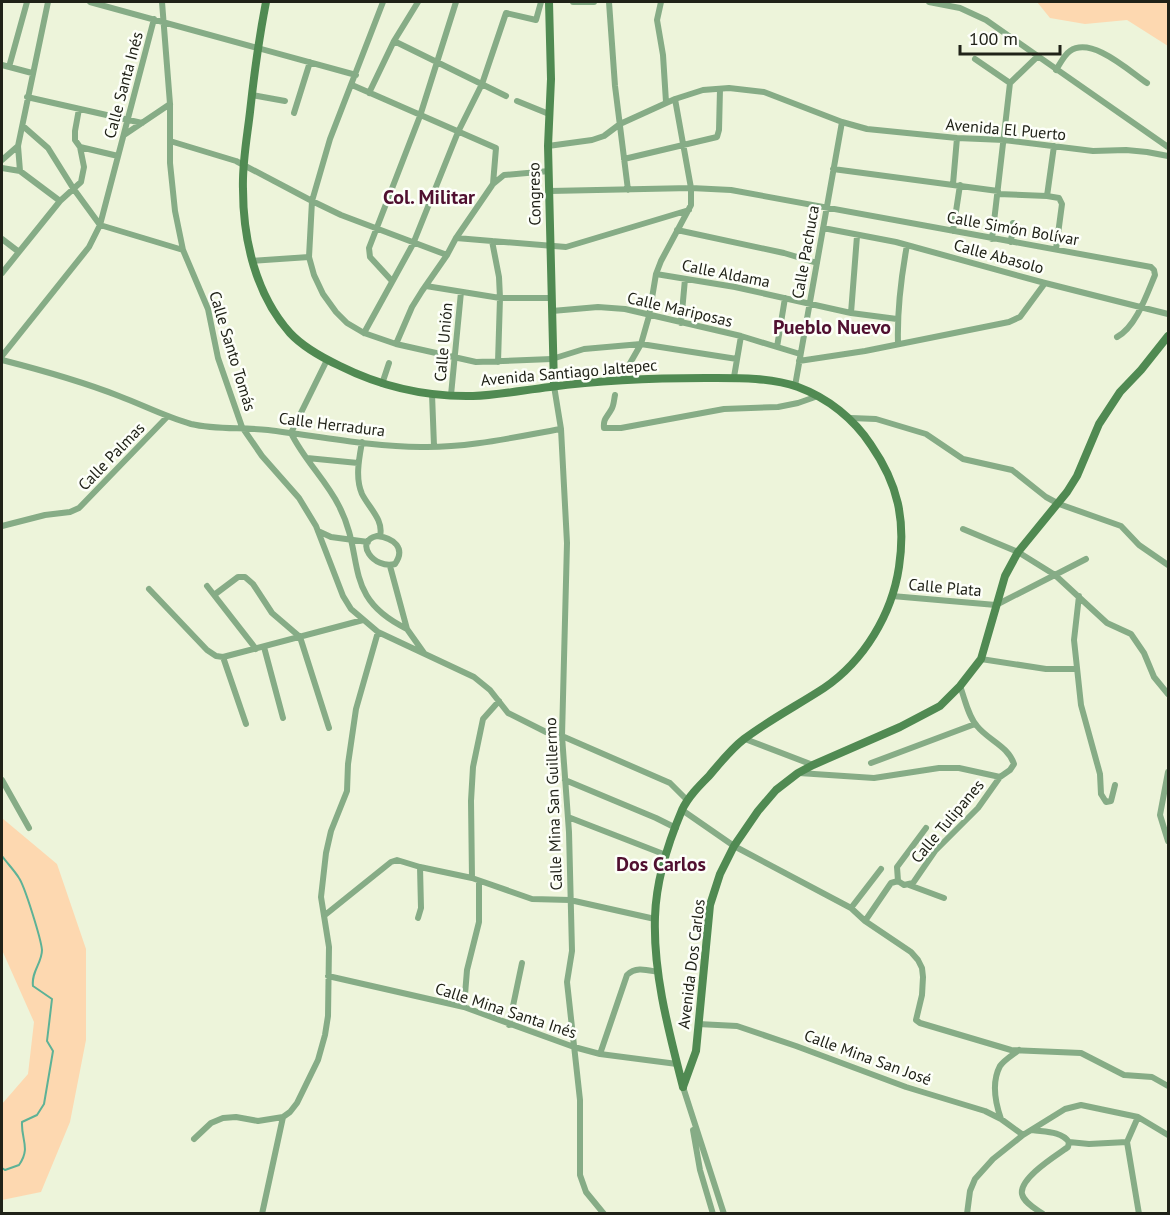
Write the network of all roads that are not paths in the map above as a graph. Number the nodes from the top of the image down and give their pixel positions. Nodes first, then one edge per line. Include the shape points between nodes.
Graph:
1 (27, 2) edge
2 (48, 2) edge
3 (90, 2) edge
4 (162, 2) edge
5 (266, 2) edge
6 (383, 2) edge
7 (418, 2) edge
8 (456, 2) edge
9 (541, 2) edge
10 (549, 2) edge
11 (573, 2) edge
12 (594, 2) edge
13 (609, 2) edge
14 (661, 2) edge
15 (929, 2) edge
16 (154, 19) junction
17 (163, 21) junction
18 (394, 41) junction
19 (258, 46) junction
20 (1038, 56) junction
21 (975, 59) dead end
22 (310, 62) junction
23 (438, 63) junction
24 (5, 66) edge
25 (1056, 70) junction
26 (33, 73) junction
27 (356, 75) junction
28 (1147, 82) dead end
29 (1010, 83) junction
30 (482, 84) junction
31 (352, 85) junction
32 (720, 89) junction
33 (369, 93) junction
34 (252, 95) junction
35 (506, 96) dead end
36 (27, 97) junction
37 (675, 99) junction
38 (285, 101) dead end
39 (517, 101) dead end
40 (666, 102) junction
41 (170, 104) junction
42 (79, 109) junction
43 (294, 112) dead end
44 (549, 114) junction
45 (420, 116) junction
46 (128, 119) junction
47 (842, 122) junction
48 (142, 123) junction
49 (620, 124) junction
50 (23, 126) junction
51 (458, 132) junction
52 (124, 135) junction
53 (957, 138) junction
54 (1004, 140) junction
55 (170, 141) junction
56 (683, 145) junction
57 (18, 146) junction
58 (548, 146) junction
59 (1054, 146) junction
60 (80, 147) junction
61 (1168, 147) edge
62 (118, 156) junction
63 (1168, 156) edge
64 (624, 159) junction
65 (2, 160) edge
66 (244, 165) junction
67 (2, 168) edge
68 (833, 169) junction
69 (20, 171) junction
70 (549, 171) junction
71 (493, 184) junction
72 (956, 184) junction
73 (73, 188) junction
74 (691, 188) junction
75 (628, 190) junction
76 (550, 191) junction
77 (998, 192) junction
78 (1047, 196) junction
79 (60, 201) junction
80 (312, 201) junction
81 (826, 207) junction
82 (689, 210) junction
83 (1013, 223) dead end
84 (99, 225) junction
85 (377, 228) junction
86 (823, 228) junction
87 (677, 230) junction
88 (953, 231) junction
89 (857, 236) junction
90 (2, 238) edge
91 (456, 238) junction
92 (992, 239) junction
93 (492, 241) junction
94 (1011, 242) junction
95 (412, 244) junction
96 (907, 245) junction
97 (550, 246) junction
98 (1056, 249) junction
99 (183, 250) junction
100 (19, 252) junction
101 (447, 255) junction
102 (309, 257) junction
103 (252, 261) junction
104 (816, 263) junction
105 (2, 273) edge
106 (656, 274) junction
107 (686, 279) junction
108 (392, 281) junction
109 (1045, 283) junction
110 (426, 286) junction
111 (461, 292) junction
112 (500, 298) junction
113 (551, 298) junction
114 (785, 298) junction
115 (809, 304) junction
116 (1142, 307) junction
117 (552, 311) junction
118 (851, 313) junction
119 (1168, 314) edge
120 (649, 316) junction
121 (897, 319) junction
122 (681, 323) junction
123 (364, 333) junction
124 (741, 336) junction
125 (1168, 336) edge
126 (1117, 337) dead end
127 (396, 344) junction
128 (640, 344) junction
129 (898, 344) junction
130 (777, 347) junction
131 (2, 358) edge
132 (455, 358) junction
133 (552, 358) junction
134 (800, 358) junction
135 (737, 359) junction
136 (327, 360) junction
137 (498, 362) junction
138 (390, 363) dead end
139 (734, 377) junction
140 (621, 379) junction
141 (382, 384) junction
142 (554, 386) junction
143 (795, 386) junction
144 (432, 394) junction
145 (451, 395) junction
146 (615, 395) dead end
147 (818, 396) junction
148 (167, 417) junction
149 (850, 418) junction
150 (242, 427) junction
151 (561, 429) junction
152 (291, 433) junction
153 (362, 442) junction
154 (434, 446) junction
155 (307, 458) junction
156 (358, 463) junction
157 (1059, 504) junction
158 (2, 526) edge
159 (963, 529) dead end
160 (318, 531) junction
161 (380, 536) junction
162 (350, 539) junction
163 (368, 542) junction
164 (1018, 552) junction
165 (1086, 559) dead end
166 (1168, 565) edge
167 (390, 566) junction
168 (1055, 575) junction
169 (207, 586) dead end
170 (149, 588) dead end
171 (214, 595) junction
172 (892, 596) junction
173 (1079, 596) junction
174 (996, 605) junction
175 (363, 621) junction
176 (408, 629) junction
177 (378, 633) junction
178 (300, 637) junction
179 (264, 647) junction
180 (256, 649) junction
181 (424, 654) junction
182 (223, 657) junction
183 (981, 659) junction
184 (1077, 669) junction
185 (960, 686) junction
186 (1168, 694) edge
187 (499, 701) junction
188 (283, 718) dead end
189 (246, 724) dead end
190 (975, 724) junction
191 (329, 728) dead end
192 (562, 736) junction
193 (745, 739) junction
194 (871, 763) dead end
195 (813, 765) junction
196 (1168, 772) edge
197 (798, 773) junction
198 (1000, 777) junction
199 (2, 780) edge
200 (565, 780) junction
201 (1115, 785) dead end
202 (687, 800) junction
203 (682, 810) junction
204 (568, 817) junction
205 (29, 828) dead end
206 (676, 828) junction
207 (926, 828) dead end
208 (1168, 839) edge
209 (734, 846) junction
210 (666, 855) junction
211 (420, 867) junction
212 (881, 869) dead end
213 (472, 878) junction
214 (898, 881) junction
215 (479, 882) junction
216 (909, 885) junction
217 (944, 898) dead end
218 (570, 900) junction
219 (851, 908) junction
220 (325, 915) junction
221 (418, 918) dead end
222 (655, 919) junction
223 (865, 921) junction
224 (522, 963) dead end
225 (658, 972) junction
226 (328, 976) junction
227 (464, 1007) junction
228 (509, 1024) junction
229 (698, 1024) junction
230 (574, 1047) junction
231 (1019, 1050) junction
232 (600, 1054) junction
233 (677, 1064) junction
234 (1168, 1086) edge
235 (683, 1087) junction
236 (282, 1117) junction
237 (692, 1117) junction
238 (1138, 1117) junction
239 (1001, 1119) junction
240 (1032, 1130) junction
241 (1023, 1135) junction
242 (1168, 1135) edge
243 (194, 1139) dead end
244 (1069, 1142) junction
245 (1127, 1142) junction
246 (262, 1214) edge
247 (604, 1214) edge
248 (713, 1214) edge
249 (724, 1214) edge
250 (967, 1214) edge
251 (1043, 1214) edge
252 (1139, 1214) edge

1 - 24 street
2 - 26 street
3 - 16 street
4 - 17 street, Calle Santo Tomás
5 - 19 street, Avenida Santiago Jaltepec
6 - 27 street
7 - 18 street
8 - 23 street
9 - 30 street via 536,20 506,13
10 - 44 street, Congreso
11 - 12 street
13 - 49 street
14 - 40 street via 657,20
15 - 20 street via 960,8 986,20
16 - 17 street
16 - 46 street, Calle Santa Inés
17 - 19 street
17 - 41 street, Calle Santo Tomás
18 - 23 street
18 - 33 street
19 - 22 street
19 - 34 street, Avenida Santiago Jaltepec
20 - 25 street
20 - 29 street
21 - 29 street
22 - 27 street
22 - 43 street
23 - 30 street
23 - 45 street
24 - 26 street
25 - 28 street via 1069,51 1087,46
25 - 61 street
26 - 36 street
27 - 31 street
29 - 54 street
30 - 35 street
30 - 51 street
31 - 33 street
31 - 80 street via 330,139
32 - 37 street, Avenida El Puerto
32 - 47 street, Avenida El Puerto via 764,92
32 - 56 street via 717,137
33 - 45 street
34 - 38 street
34 - 66 street, Avenida Santiago Jaltepec
36 - 42 street
36 - 50 street
37 - 40 street, Avenida El Puerto
37 - 56 street
39 - 44 street
40 - 49 street, Avenida El Puerto
41 - 48 street
41 - 55 street, Calle Santo Tomás
42 - 46 street
42 - 60 street, Calle Santa Inés via 75,140
44 - 58 street, Congreso
45 - 51 street
45 - 85 street
46 - 48 street
46 - 52 street, Calle Santa Inés
47 - 53 street, Avenida El Puerto via 867,129
47 - 68 street, Calle Pachuca
48 - 52 street
49 - 58 street, Avenida El Puerto via 592,140
49 - 64 street
50 - 57 street
50 - 73 street via 48,148
51 - 71 street via 496,148
51 - 95 street
52 - 62 street, Calle Santa Inés
53 - 54 street, Avenida El Puerto
53 - 72 street
54 - 59 street, Avenida El Puerto
54 - 77 street
55 - 66 street
55 - 99 street, Calle Santo Tomás
56 - 64 street
56 - 74 street
57 - 65 street
57 - 69 street
58 - 70 street, Congreso
59 - 63 street, Avenida El Puerto
59 - 78 street
60 - 62 street, Calle Santa Inés
60 - 73 street, Calle Santa Inés via 84,167 81,182
62 - 84 street
64 - 75 street
66 - 80 street
66 - 103 street, Avenida Santiago Jaltepec via 243,210
67 - 69 street
68 - 72 street
68 - 81 street, Calle Pachuca
69 - 79 street
70 - 71 street via 504,175
70 - 76 street, Congreso
71 - 91 street
72 - 77 street
72 - 88 street
73 - 79 street, Calle Santa Inés
73 - 84 street
74 - 75 street, Calle Simón Bolívar
74 - 81 street, Calle Simón Bolívar via 731,190
74 - 82 street
75 - 76 street, Calle Simón Bolívar
76 - 97 street, Congreso
77 - 78 street
77 - 92 street
78 - 98 street via 1059,198 1062,204
79 - 100 street, Calle Santa Inés
80 - 85 street
80 - 102 street
81 - 86 street, Calle Pachuca
81 - 88 street, Calle Simón Bolívar
82 - 87 street
82 - 97 street via 566,247
83 - 94 street
84 - 99 street
84 - 131 street via 88,247
85 - 95 street
85 - 108 street via 369,253
86 - 89 street, Calle Abasolo
86 - 104 street, Calle Pachuca
87 - 104 street
87 - 106 street
88 - 92 street, Calle Simón Bolívar
89 - 96 street, Calle Abasolo
89 - 118 street
90 - 100 street
91 - 93 street
91 - 101 street
92 - 94 street, Calle Simón Bolívar
93 - 97 street
93 - 112 street
94 - 98 street, Calle Simón Bolívar
95 - 101 street
95 - 108 street
96 - 109 street, Calle Abasolo
96 - 121 street
97 - 113 street, Congreso
98 - 116 street, Calle Simón Bolívar via 1151,267 1155,275
99 - 150 street, Calle Santo Tomás via 208,309 218,358
100 - 105 street, Calle Santa Inés
101 - 110 street
102 - 103 street
102 - 123 street via 323,294 336,312
103 - 136 street, Avenida Santiago Jaltepec via 264,295 277,316 293,337
104 - 115 street, Calle Pachuca
106 - 107 street, Calle Aldama
106 - 120 street
107 - 114 street, Calle Aldama
107 - 122 street
108 - 123 street
109 - 116 street, Calle Abasolo
109 - 129 street via 1020,317 1009,322
110 - 111 street
110 - 127 street
111 - 112 street
111 - 132 street, Calle Unión
112 - 113 street
112 - 137 street
113 - 117 street, Congreso
114 - 115 street, Calle Aldama
114 - 130 street
115 - 118 street, Calle Aldama
115 - 134 street, Calle Pachuca
116 - 119 street, Calle Abasolo
116 - 126 street
117 - 120 street, Calle Mariposas via 598,307
117 - 133 street, Congreso
118 - 121 street, Calle Aldama
120 - 122 street, Calle Mariposas
120 - 128 street
121 - 129 street
122 - 124 street, Calle Mariposas
123 - 127 street
124 - 130 street, Calle Mariposas
124 - 135 street
125 - 157 street via 1114,400
127 - 132 street
128 - 133 street via 584,349
128 - 135 street
128 - 140 street
129 - 134 street
130 - 134 street, Calle Mariposas
131 - 148 street, Calle Herradura via 118,395
132 - 137 street
132 - 145 street, Calle Unión
133 - 137 street
133 - 142 street, Congreso
134 - 143 street, Calle Pachuca
135 - 139 street
136 - 141 street, Avenida Santiago Jaltepec
136 - 152 street
138 - 141 street
139 - 140 street, Avenida Santiago Jaltepec
139 - 143 street, Avenida Santiago Jaltepec
140 - 142 street, Avenida Santiago Jaltepec
141 - 144 street, Avenida Santiago Jaltepec
142 - 145 street, Avenida Santiago Jaltepec via 494,395
142 - 151 street, Calle Mina San Guillermo
143 - 147 street, Avenida Santiago Jaltepec
144 - 145 street, Avenida Santiago Jaltepec
144 - 154 street
146 - 147 street via 604,428 723,408 778,407
147 - 149 street, Avenida Santiago Jaltepec
148 - 150 street, Calle Herradura via 216,428
148 - 158 street, Calle Palmas via 79,508
149 - 157 street via 876,419 926,434 963,459 1012,470
149 - 172 street, Avenida Santiago Jaltepec via 883,464 898,501 902,547
150 - 152 street, Calle Herradura
150 - 160 street, Calle Santo Tomás via 299,498
151 - 154 street, Calle Herradura
151 - 192 street, Calle Mina San Guillermo via 567,543
152 - 153 street, Calle Herradura
152 - 155 street
153 - 154 street, Calle Herradura
153 - 156 street
155 - 156 street
155 - 162 street via 338,502
156 - 161 street via 362,494 382,530
157 - 164 street
157 - 166 street via 1121,526 1139,545
159 - 164 street
160 - 162 street
160 - 175 street, Calle Santo Tomás via 343,596
161 - 163 street
161 - 167 street via 392,539 400,551 400,558
162 - 163 street
162 - 176 street via 360,580 371,604
163 - 167 street via 370,556 377,563
164 - 168 street
164 - 174 street
165 - 168 street
167 - 176 street
168 - 173 street
168 - 174 street
169 - 171 street
170 - 182 street via 207,650
171 - 178 street via 238,577 245,577 272,613
171 - 180 street
172 - 174 street, Calle Plata
172 - 193 street, Avenida Santiago Jaltepec via 861,655 828,685
173 - 184 street via 1074,640
173 - 186 street via 1107,623 1131,634
174 - 183 street
175 - 177 street, Calle Santo Tomás
175 - 178 street
176 - 181 street
177 - 181 street, Calle Santo Tomás
177 - 220 street via 356,709 347,791 326,853 321,897
178 - 179 street
178 - 191 street
179 - 180 street
179 - 188 street
180 - 182 street
181 - 187 street, Calle Santo Tomás via 474,677
182 - 189 street
183 - 184 street via 1046,669
183 - 185 street, Avenida Dos Carlos
184 - 201 street via 1081,705 1106,802 1111,801
185 - 190 street
185 - 195 street, Avenida Dos Carlos via 940,706
187 - 192 street, Calle Santo Tomás via 508,713
187 - 213 street via 483,718 473,766
190 - 194 street
190 - 198 street, Calle Tulipanes via 997,742 1014,764
192 - 200 street, Calle Mina San Guillermo
192 - 202 street, Calle Santo Tomás via 670,783
193 - 195 street
193 - 202 street, Avenida Santiago Jaltepec
195 - 197 street, Avenida Dos Carlos
196 - 208 street via 1160,815
197 - 198 street via 874,778 949,768
197 - 209 street, Avenida Dos Carlos via 776,790
198 - 216 street, Calle Tulipanes via 978,808 935,851
199 - 205 street
200 - 204 street, Calle Mina San Guillermo
200 - 206 street
202 - 203 street, Avenida Santiago Jaltepec
203 - 206 street, Avenida Santiago Jaltepec
203 - 209 street
204 - 210 street
204 - 218 street, Calle Mina San Guillermo
206 - 210 street, Avenida Santiago Jaltepec
207 - 214 street via 897,867
209 - 219 street
209 - 229 street, Avenida Dos Carlos via 710,905
210 - 222 street, Avenida Santiago Jaltepec
211 - 213 street
211 - 220 street via 391,862
211 - 221 street
212 - 219 street
213 - 215 street
214 - 216 street, Calle Tulipanes
214 - 223 street via 891,883
215 - 218 street via 532,898
215 - 227 street via 479,922 467,970
216 - 217 street
218 - 222 street
218 - 230 street, Calle Mina San Guillermo via 572,951 567,982
219 - 223 street
220 - 226 street
222 - 225 street, Avenida Santiago Jaltepec
223 - 231 street via 918,960 923,977 916,1020
224 - 228 street
225 - 232 street via 640,969 627,975
225 - 233 street, Avenida Santiago Jaltepec
226 - 227 street, Calle Mina Santa Inés
226 - 236 street via 328,1016 318,1060 297,1103
227 - 228 street, Calle Mina Santa Inés
228 - 230 street, Calle Mina Santa Inés
229 - 235 street, Avenida Dos Carlos via 696,1051
229 - 239 street, Calle Mina San José via 737,1026
230 - 232 street, Calle Mina Santa Inés
230 - 247 street, Calle Mina San Guillermo via 580,1175 586,1192
231 - 234 street via 1081,1053 1124,1075 1152,1077
231 - 239 street via 1000,1064 994,1098
232 - 233 street, Calle Mina Santa Inés
233 - 235 street, Avenida Santiago Jaltepec
235 - 237 street
236 - 243 street via 258,1121 223,1118
236 - 246 street
237 - 248 street via 700,1170
237 - 249 street
238 - 240 street via 1081,1105 1065,1109
238 - 242 street
238 - 245 street
239 - 241 street, Calle Mina San José
240 - 241 street
240 - 244 street via 1059,1134
241 - 250 street via 975,1179
244 - 245 street
244 - 251 street via 1022,1188 1022,1196
245 - 252 street

